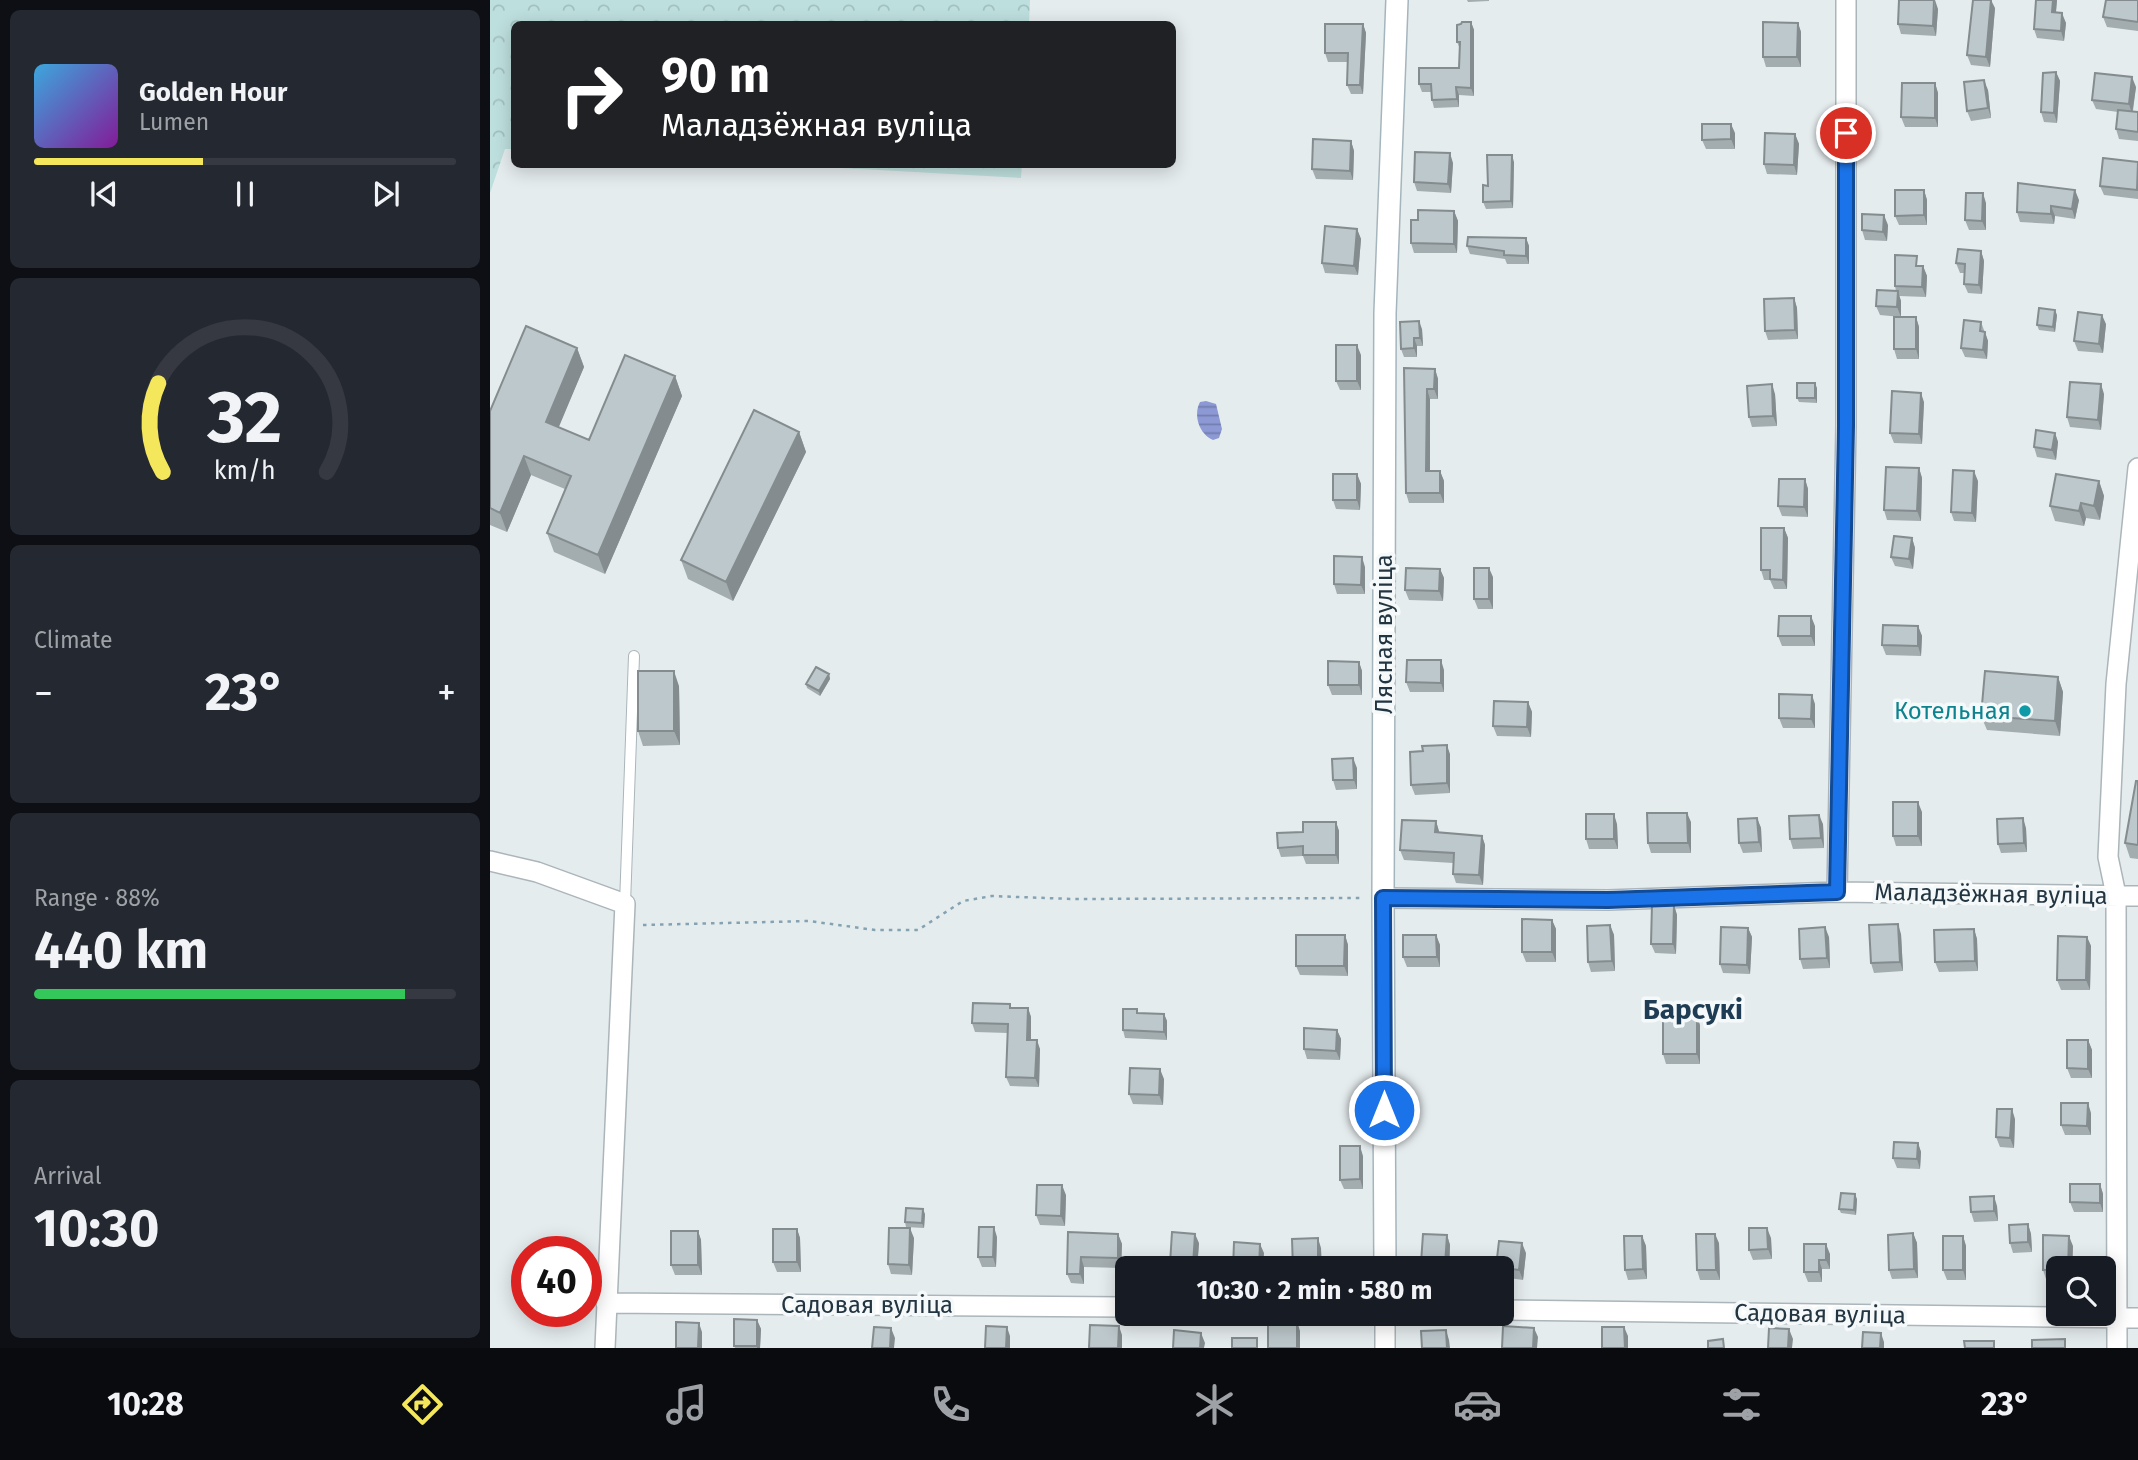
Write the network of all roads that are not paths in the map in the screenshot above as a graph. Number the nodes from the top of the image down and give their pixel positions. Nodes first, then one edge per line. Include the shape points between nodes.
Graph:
1 (1396, 0) edge
2 (1846, 0) edge
3 (2138, 468) edge
4 (634, 656) dead end
5 (490, 861) edge
6 (1837, 892) junction
7 (2116, 895) junction
8 (2138, 896) edge
9 (1383, 898) junction
10 (625, 904) junction
11 (1385, 1256) edge
12 (606, 1303) junction
13 (1115, 1307) edge
14 (1514, 1310) edge
15 (2117, 1318) junction
16 (2138, 1318) edge
17 (1385, 1326) edge
18 (605, 1348) edge
19 (1385, 1348) edge
20 (2116, 1348) edge

1 - 9 street, Лясная вуліца via 1385,313
2 - 6 street via 1846,426
3 - 7 street via 2115,697 2108,857
4 - 10 lane
5 - 10 street via 537,872
6 - 7 street, Маладзёжная вуліца
6 - 9 street, Маладзёжная вуліца via 1608,900
7 - 8 street, Маладзёжная вуліца
7 - 15 street
9 - 11 street, Лясная вуліца
10 - 12 street
12 - 13 street, Садовая вуліца
12 - 18 street
14 - 15 street, Садовая вуліца
15 - 16 street, Садовая вуліца
15 - 20 street
17 - 19 street

